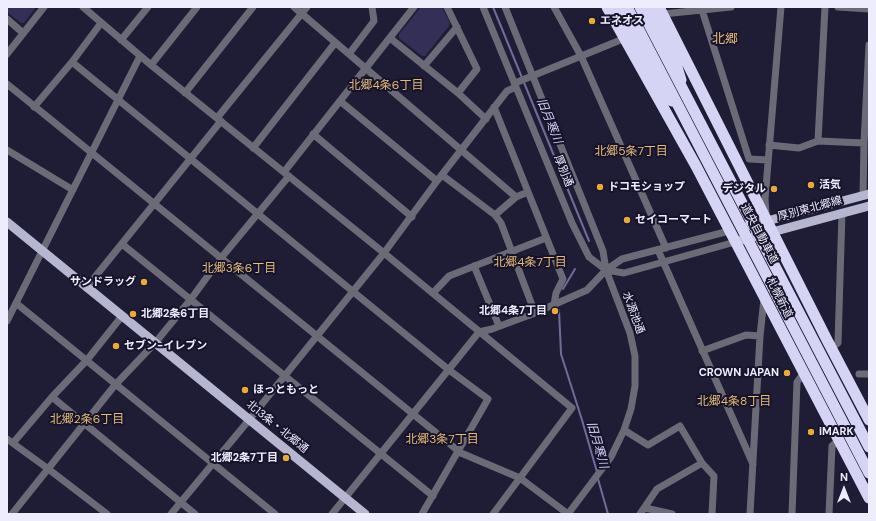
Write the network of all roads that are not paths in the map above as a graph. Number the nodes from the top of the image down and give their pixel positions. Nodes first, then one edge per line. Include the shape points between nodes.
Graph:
1 (44, 7) edge
2 (83, 7) edge
3 (148, 7) edge
4 (197, 7) edge
5 (253, 7) edge
6 (294, 7) edge
7 (307, 7) edge
8 (372, 7) edge
9 (414, 7) edge
10 (447, 7) edge
11 (483, 7) edge
12 (505, 7) edge
13 (554, 7) edge
14 (607, 7) edge
15 (640, 7) edge
16 (650, 7) edge
17 (731, 7) edge
18 (781, 7) edge
19 (825, 7) edge
20 (838, 7) edge
21 (711, 8) edge
22 (620, 9) edge
23 (869, 9) edge
24 (661, 10) edge
25 (702, 10) junction
26 (302, 14) junction
27 (7, 19) edge
28 (101, 23) junction
29 (457, 27) junction
30 (23, 33) junction
31 (390, 38) junction
32 (623, 39) junction
33 (121, 40) junction
34 (335, 43) junction
35 (869, 45) edge
36 (7, 54) edge
37 (349, 54) junction
38 (140, 56) junction
39 (581, 56) junction
40 (72, 62) junction
41 (151, 65) junction
42 (424, 66) junction
43 (366, 69) junction
44 (530, 77) junction
45 (7, 84) edge
46 (517, 84) junction
47 (185, 93) junction
48 (458, 93) junction
49 (118, 100) junction
50 (340, 101) junction
51 (688, 101) junction
52 (34, 107) junction
53 (494, 107) junction
54 (867, 109) edge
55 (486, 118) junction
56 (219, 120) junction
57 (313, 134) junction
58 (818, 141) junction
59 (864, 142) junction
60 (769, 145) junction
61 (253, 148) junction
62 (7, 150) edge
63 (461, 150) junction
64 (92, 153) junction
65 (190, 158) junction
66 (768, 160) junction
67 (286, 174) junction
68 (439, 178) junction
69 (73, 190) junction
70 (528, 192) junction
71 (866, 195) edge
72 (516, 197) junction
73 (154, 204) junction
74 (869, 206) edge
75 (258, 213) junction
76 (842, 213) junction
77 (495, 215) junction
78 (412, 217) junction
79 (767, 220) junction
80 (7, 222) edge
81 (729, 231) junction
82 (773, 231) junction
83 (546, 238) junction
84 (735, 242) junction
85 (122, 244) junction
86 (666, 248) junction
87 (658, 250) junction
88 (43, 251) junction
89 (511, 252) junction
90 (384, 253) junction
91 (221, 258) junction
92 (663, 262) junction
93 (474, 266) junction
94 (606, 270) junction
95 (86, 288) junction
96 (353, 292) junction
97 (433, 293) junction
98 (764, 297) junction
99 (191, 299) junction
100 (16, 303) junction
101 (554, 305) junction
102 (9, 311) edge
103 (535, 313) junction
104 (122, 316) junction
105 (7, 321) edge
106 (499, 326) junction
107 (479, 332) junction
108 (318, 336) junction
109 (760, 336) junction
110 (155, 343) junction
111 (831, 348) junction
112 (702, 351) junction
113 (87, 360) junction
114 (449, 370) junction
115 (804, 374) junction
116 (859, 374) dead end
117 (869, 374) edge
118 (285, 376) junction
119 (115, 385) junction
120 (52, 397) junction
121 (413, 414) junction
122 (868, 417) edge
123 (249, 420) junction
124 (84, 424) junction
125 (624, 430) junction
126 (839, 440) junction
127 (10, 441) edge
128 (869, 447) edge
129 (458, 450) junction
130 (381, 454) junction
131 (214, 463) junction
132 (702, 463) junction
133 (753, 464) junction
134 (47, 468) junction
135 (869, 473) edge
136 (520, 478) junction
137 (432, 496) junction
138 (345, 498) junction
139 (869, 498) edge
140 (181, 502) junction
141 (644, 508) junction
142 (7, 512) edge
143 (12, 514) edge
144 (106, 514) edge
145 (171, 514) edge
146 (196, 514) edge
147 (276, 514) edge
148 (332, 514) edge
149 (365, 514) edge
150 (422, 514) edge
151 (493, 514) edge
152 (568, 514) edge
153 (640, 514) edge
154 (670, 514) edge
155 (712, 514) edge
156 (750, 514) edge
157 (792, 514) edge
158 (829, 514) edge

1 - 30 street
2 - 28 street
3 - 33 street
4 - 41 street
5 - 47 street
6 - 26 street
7 - 26 street
8 - 37 street via 374,21
9 - 31 street
10 - 29 street
11 - 46 street, 厚別通
12 - 44 street, 厚別通
13 - 39 street
14 - 32 highway, 札幌新道
15 - 51 highway, 道央自動車道, bridge
16 - 51 highway, bridge via 674,57
17 - 21 street
18 - 60 street
19 - 58 street
20 - 23 street
21 - 25 street
22 - 135 highway, 道央自動車道, bridge via 681,113
24 - 25 street
24 - 79 highway
25 - 66 street via 749,159
26 - 34 street
26 - 56 street
27 - 30 street
28 - 33 street
28 - 40 street
29 - 42 street
29 - 48 street via 477,69
30 - 36 street
31 - 42 street
31 - 43 street
32 - 39 street
32 - 81 highway, 札幌新道 via 696,166
33 - 38 street
34 - 37 street
34 - 61 street
35 - 54 street
37 - 43 street
38 - 41 street
38 - 49 street
39 - 44 street
39 - 86 street
40 - 49 street
40 - 52 street
41 - 47 street
42 - 48 street
43 - 50 street
43 - 63 street
44 - 46 street
44 - 94 street, 厚別通 via 603,251
45 - 52 street
46 - 53 street via 507,91
46 - 94 street, 厚別通 via 572,223 589,257
47 - 56 street
48 - 55 street
49 - 64 street
49 - 65 street
50 - 57 street
50 - 68 street
51 - 128 highway, 道央自動車道, bridge
52 - 64 street
53 - 55 street
53 - 70 street
54 - 59 street
55 - 63 street
56 - 61 street
56 - 65 street
57 - 67 street
57 - 78 street
58 - 59 street
58 - 60 street via 799,148
59 - 71 street
60 - 66 street
61 - 67 street
62 - 69 street
63 - 68 street
63 - 72 street
64 - 69 street
64 - 73 street
65 - 73 street
65 - 75 street
66 - 79 street via 765,206
67 - 75 street
67 - 90 street
68 - 77 street
68 - 78 street
69 - 88 street
70 - 72 street
70 - 83 street
71 - 79 main road, 厚別東北郷線
72 - 77 street
73 - 85 street
73 - 91 street
74 - 76 main road, 厚別東北郷線
75 - 91 street
75 - 96 street
76 - 82 main road, 厚別東北郷線
76 - 111 street via 838,343
77 - 89 street via 501,223
78 - 90 street
79 - 81 main road, 厚別東北郷線
79 - 82 highway
80 - 88 main road, 北13条・北郷通
81 - 84 highway, 札幌新道
81 - 86 street
82 - 84 main road, 厚別東北郷線
82 - 111 highway
83 - 89 street
83 - 101 street via 563,279 556,293
84 - 92 street
84 - 98 highway, 札幌新道
85 - 95 street
85 - 99 street
86 - 87 street
87 - 92 street
87 - 94 street via 622,259
88 - 95 main road, 北13条・北郷通
88 - 100 street
89 - 93 street
89 - 103 street
90 - 96 street
90 - 97 street
91 - 99 street
91 - 108 street
92 - 94 street via 624,273
92 - 112 street
93 - 97 street via 449,276
93 - 106 street
94 - 101 street via 587,290
94 - 125 street, 水源池通 via 630,333 635,356 635,386
95 - 104 main road, 北13条・北郷通
96 - 108 street
96 - 114 street
97 - 107 street
98 - 109 street
98 - 115 highway, 札幌新道
99 - 110 street
99 - 118 street
100 - 102 street
100 - 113 street
101 - 103 street
102 - 105 street
103 - 106 street
104 - 110 main road, 北13条・北郷通
104 - 113 street
106 - 107 street
107 - 114 street
107 - 136 street via 572,408
108 - 118 street
108 - 121 street
109 - 112 street via 746,336
109 - 133 street
110 - 119 street
110 - 123 main road, 北13条・北郷通
111 - 122 highway
112 - 133 street
113 - 119 street
113 - 120 street
114 - 121 street
114 - 129 street via 488,399
115 - 126 highway, 札幌新道
115 - 157 street via 797,382
116 - 117 street
118 - 123 street
118 - 130 street
119 - 124 street
119 - 131 street
120 - 124 street
120 - 127 street
121 - 129 street
121 - 130 street
123 - 131 street
123 - 138 main road, 北13条・北郷通
124 - 134 street
124 - 140 street
125 - 132 street via 648,445 680,426
125 - 152 street, 水源池通 via 611,457
126 - 139 highway, 札幌新道
126 - 158 street via 832,446
127 - 134 street
129 - 136 street
129 - 137 street
130 - 137 street
130 - 138 street
131 - 140 street
131 - 147 street
132 - 141 street via 657,489
132 - 155 street via 714,476
133 - 156 street
134 - 143 street
134 - 144 street
136 - 151 street
136 - 152 street
137 - 150 street
138 - 148 street
138 - 149 main road, 北13条・北郷通
140 - 145 street
140 - 146 street
141 - 153 street
141 - 154 street
142 - 143 street

